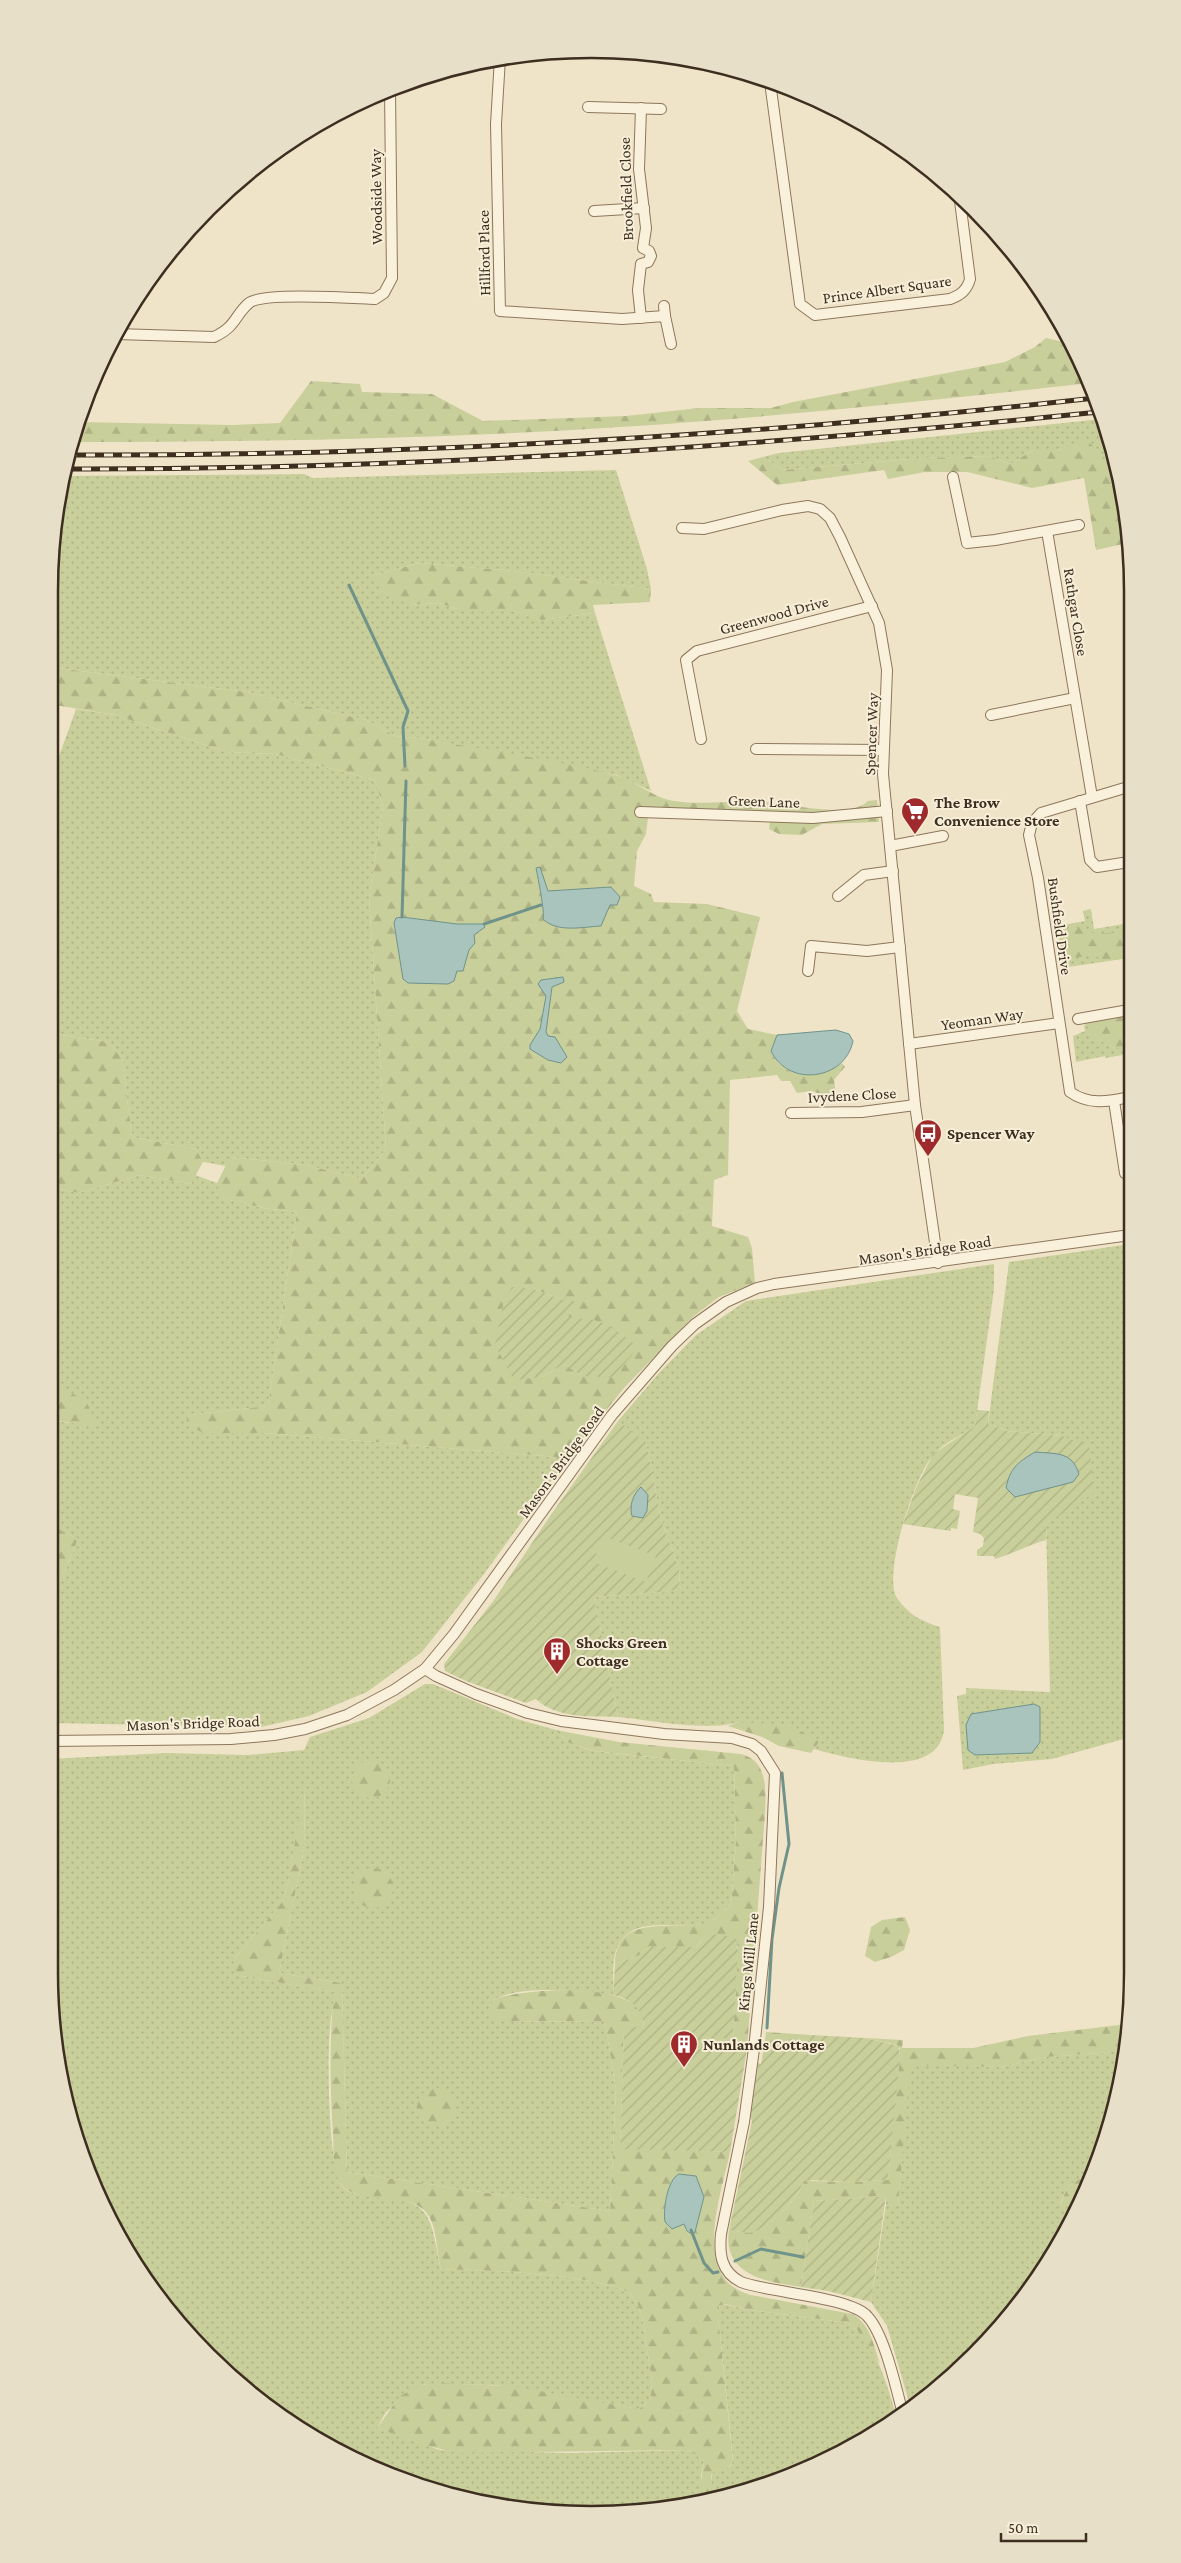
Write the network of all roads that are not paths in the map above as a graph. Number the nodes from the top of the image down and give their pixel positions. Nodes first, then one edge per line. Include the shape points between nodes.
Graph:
1 (500, 66) edge
2 (771, 89) edge
3 (390, 97) edge
4 (588, 107) dead end
5 (640, 108) junction
6 (661, 109) dead end
7 (644, 208) junction
8 (961, 208) edge
9 (594, 210) dead end
10 (641, 318) junction
11 (123, 334) edge
12 (671, 344) dead end
13 (953, 476) dead end
14 (1079, 525) dead end
15 (682, 528) dead end
16 (1047, 531) junction
17 (872, 606) junction
18 (1075, 698) junction
19 (991, 715) dead end
20 (701, 739) dead end
21 (756, 749) dead end
22 (882, 750) junction
23 (1124, 788) edge
24 (1092, 797) junction
25 (1080, 801) junction
26 (887, 811) junction
27 (640, 812) dead end
28 (943, 836) dead end
29 (890, 846) junction
30 (1124, 863) edge
31 (893, 871) junction
32 (838, 896) dead end
33 (900, 947) junction
34 (808, 971) dead end
35 (1124, 1011) edge
36 (1078, 1019) dead end
37 (1058, 1023) junction
38 (909, 1044) junction
39 (1124, 1098) edge
40 (1114, 1101) junction
41 (915, 1105) junction
42 (791, 1113) dead end
43 (1124, 1166) edge
44 (1124, 1236) edge
45 (938, 1263) junction
46 (425, 1670) junction
47 (58, 1741) edge
48 (900, 2406) edge

1 - 10 street, Hillford Place via 496,124 500,311 580,318
2 - 8 street, Prince Albert Square via 800,304 807,311 815,315 950,298 961,293 968,287 970,279
3 - 11 street, Woodside Way via 392,278 384,293 375,299 267,297 250,302 228,330 214,337
4 - 5 street
5 - 6 street
5 - 7 street, Brookfield Close via 639,169
7 - 9 street
7 - 10 street, Brookfield Close via 643,248 651,256 648,262 641,264 638,290
10 - 12 street, Hillford Place via 665,311
13 - 16 street via 967,543
14 - 16 street
15 - 17 street, Spencer Way via 704,529 808,506 820,509 830,518
16 - 18 street, Rathgar Close
17 - 20 street, Greenwood Drive via 697,651 686,660
17 - 22 street, Spencer Way via 885,647 887,670 888,697
18 - 19 street
18 - 24 street, Rathgar Close
21 - 22 street
22 - 26 street, Spencer Way
23 - 24 street, Bushfield Drive
24 - 25 street, Bushfield Drive
25 - 30 street via 1090,860 1097,867
25 - 37 street, Bushfield Drive via 1041,813 1032,823 1029,835
26 - 27 street, Green Lane via 813,818
26 - 29 street, Spencer Way
28 - 29 street
29 - 31 street, Spencer Way
31 - 32 street via 864,875
31 - 33 street, Spencer Way
33 - 34 street via 867,951 811,946
33 - 38 street, Spencer Way
35 - 36 street
37 - 38 street, Yeoman Way
37 - 40 street, Bushfield Drive via 1070,1092 1081,1100
38 - 41 street, Spencer Way
39 - 40 street, Bushfield Drive
40 - 43 street
41 - 42 street, Ivydene Close via 862,1112
41 - 45 street, Spencer Way
44 - 45 street, Mason's Bridge Road
45 - 46 street, Mason's Bridge Road via 757,1288 726,1302 695,1324 642,1378 612,1415 478,1603
46 - 47 street, Mason's Bridge Road via 347,1715 297,1731 231,1739
46 - 48 street, Kings Mill Lane via 476,1694 561,1721 664,1734 732,1738 752,1744 776,1773 769,1907 750,2084 721,2234 720,2256 727,2271 741,2282 850,2306 867,2315 881,2344

